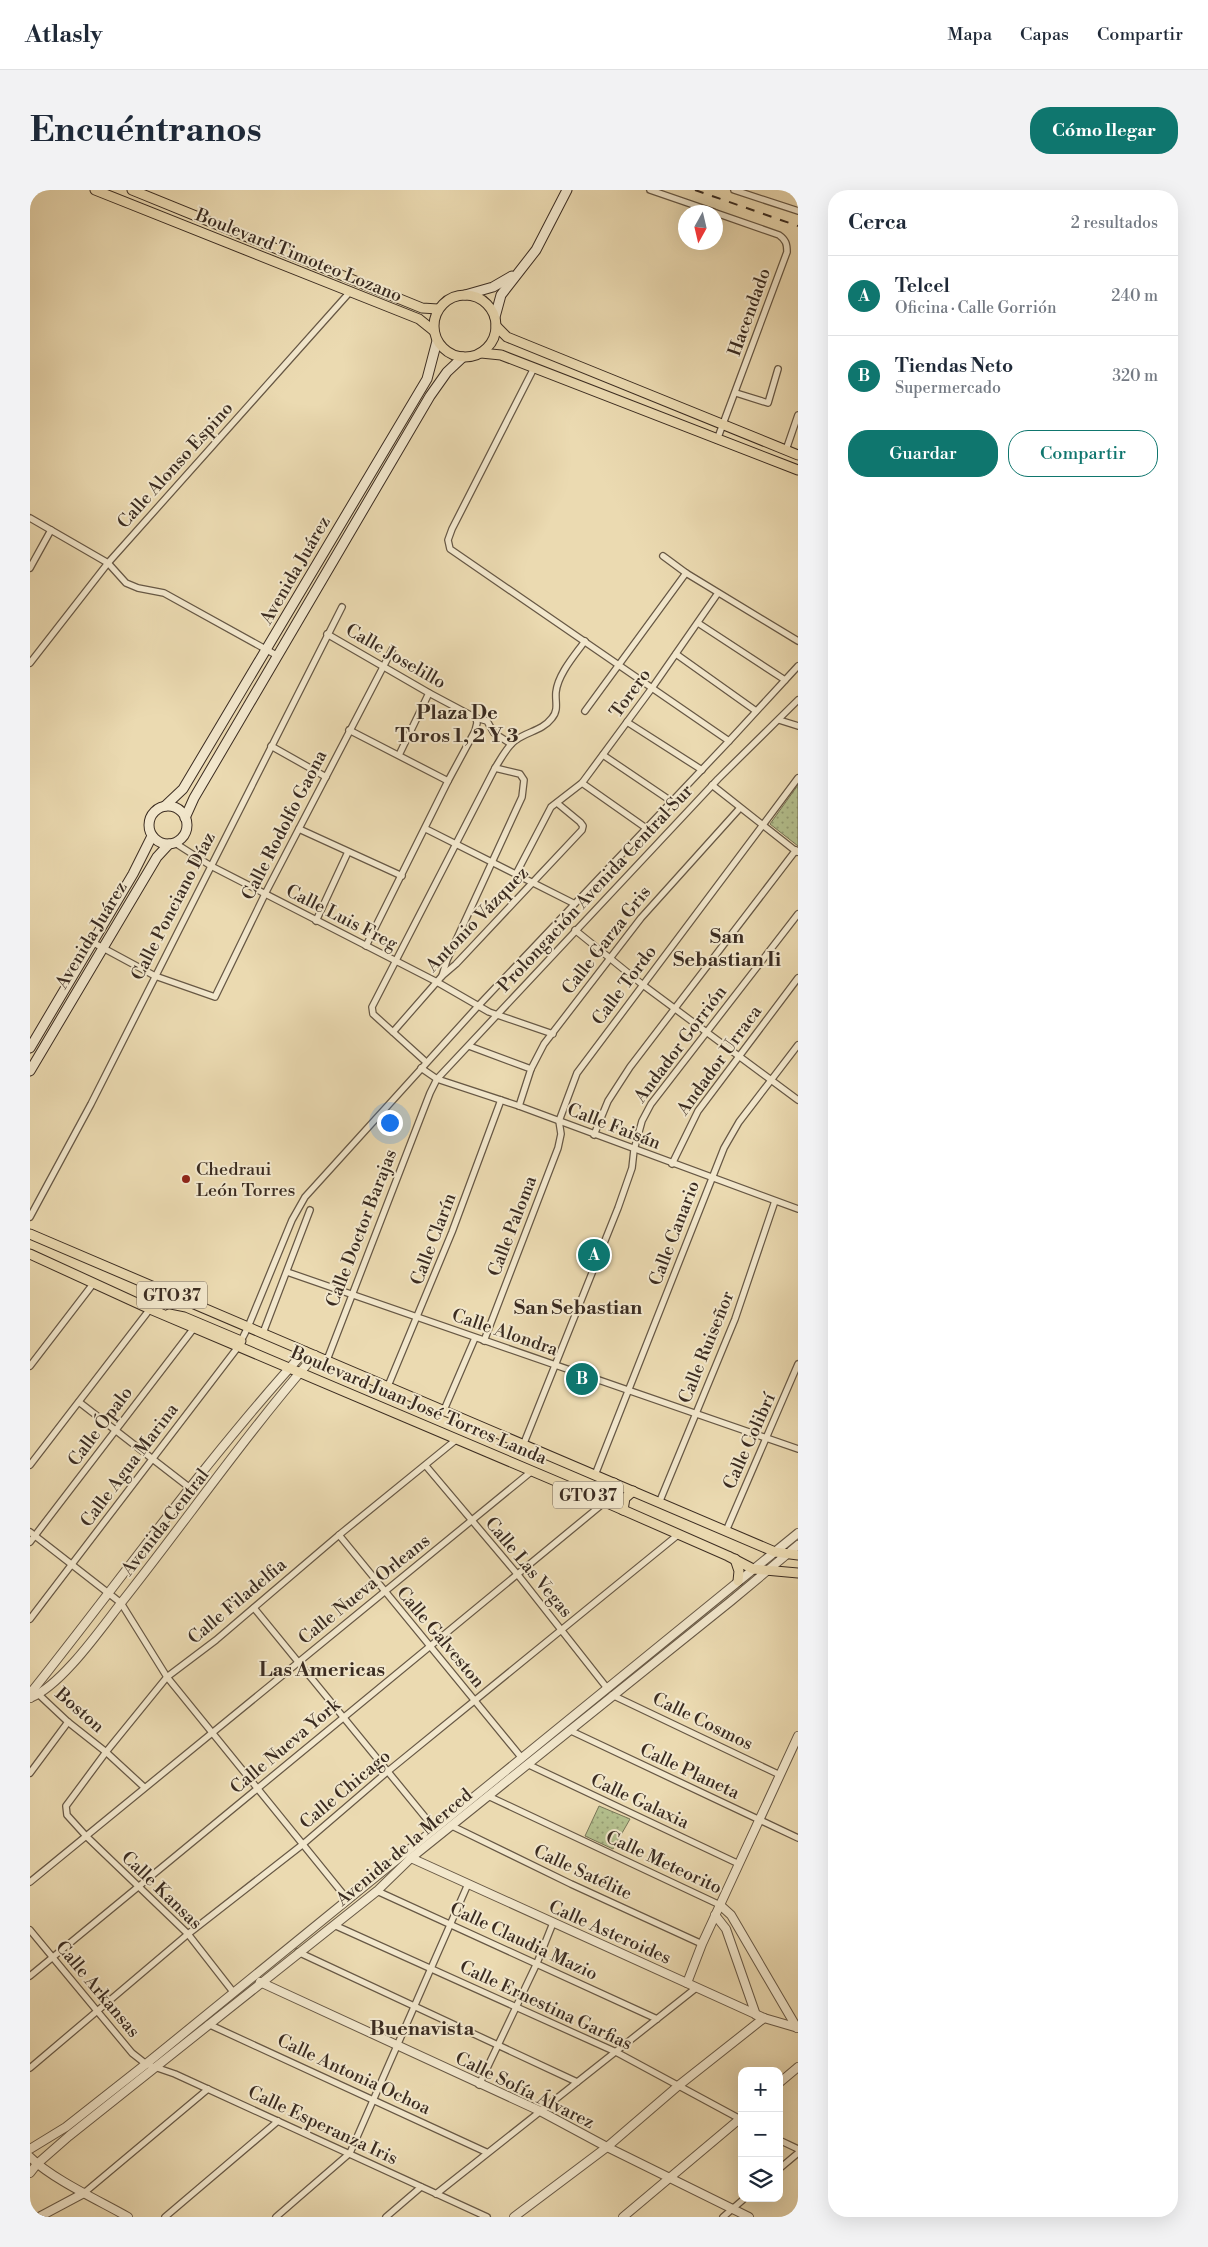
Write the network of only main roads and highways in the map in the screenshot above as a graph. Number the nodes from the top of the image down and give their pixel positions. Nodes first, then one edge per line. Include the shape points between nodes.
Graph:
1 (95, 190) edge
2 (132, 190) edge
3 (567, 190) edge
4 (515, 275) junction
5 (465, 295) junction
6 (438, 309) junction
7 (495, 322) junction
8 (434, 331) junction
9 (437, 341) junction
10 (481, 353) junction
11 (463, 357) junction
12 (687, 411) junction
13 (681, 426) junction
14 (798, 455) edge
15 (798, 470) edge
16 (165, 806) junction
17 (186, 818) junction
18 (152, 836) junction
19 (172, 843) junction
20 (30, 1048) edge
21 (30, 1071) edge
22 (30, 1234) edge
23 (30, 1254) edge
24 (164, 1315) junction
25 (240, 1344) junction
26 (614, 1483) junction
27 (633, 1491) junction
28 (605, 1502) junction
29 (623, 1510) junction
30 (798, 1555) edge
31 (735, 1559) junction
32 (798, 1573) edge
33 (738, 1581) road end

1 - 8 main road, Boulevard Timoteo Lozano via 419,319
2 - 6 main road, Boulevard Timoteo Lozano via 422,308
3 - 4 main road via 536,250
4 - 5 main road via 493,287
4 - 7 main road via 501,295
5 - 6 main road via 450,299
5 - 7 main road via 487,304
6 - 8 main road
7 - 10 main road via 492,342
7 - 12 main road via 507,337
8 - 9 main road
9 - 11 main road via 449,353
9 - 16 main road, Avenida Juárez via 427,379 183,789
10 - 11 main road
10 - 13 main road via 501,355
11 - 17 main road, Avenida Juárez via 447,372 430,396 194,798
12 - 13 main road
12 - 14 main road
13 - 15 main road
16 - 17 main road via 178,809
16 - 18 main road via 150,817
17 - 19 main road via 184,835
18 - 19 main road via 159,842
18 - 20 main road, Avenida Juárez
19 - 21 main road, Avenida Juárez via 157,857
22 - 26 main road, Boulevard Juan José Torres Landa / GTO 37
23 - 24 main road, Boulevard Juan José Torres Landa / GTO 37
24 - 25 main road, Boulevard Juan José Torres Landa / GTO 37
24 - 25 main road via 177,1314
25 - 28 main road, Boulevard Juan José Torres Landa / GTO 37
26 - 27 main road, Boulevard Juan José Torres Landa / GTO 37
26 - 28 main road via 613,1491
27 - 29 main road via 625,1498
27 - 30 main road, Boulevard Juan José Torres Landa / GTO 37 via 775,1552
28 - 29 main road, Boulevard Juan José Torres Landa / GTO 37
29 - 31 main road, Boulevard Juan José Torres Landa / GTO 37
31 - 32 main road, Boulevard Juan José Torres Landa / GTO 37 via 753,1569
31 - 33 main road

